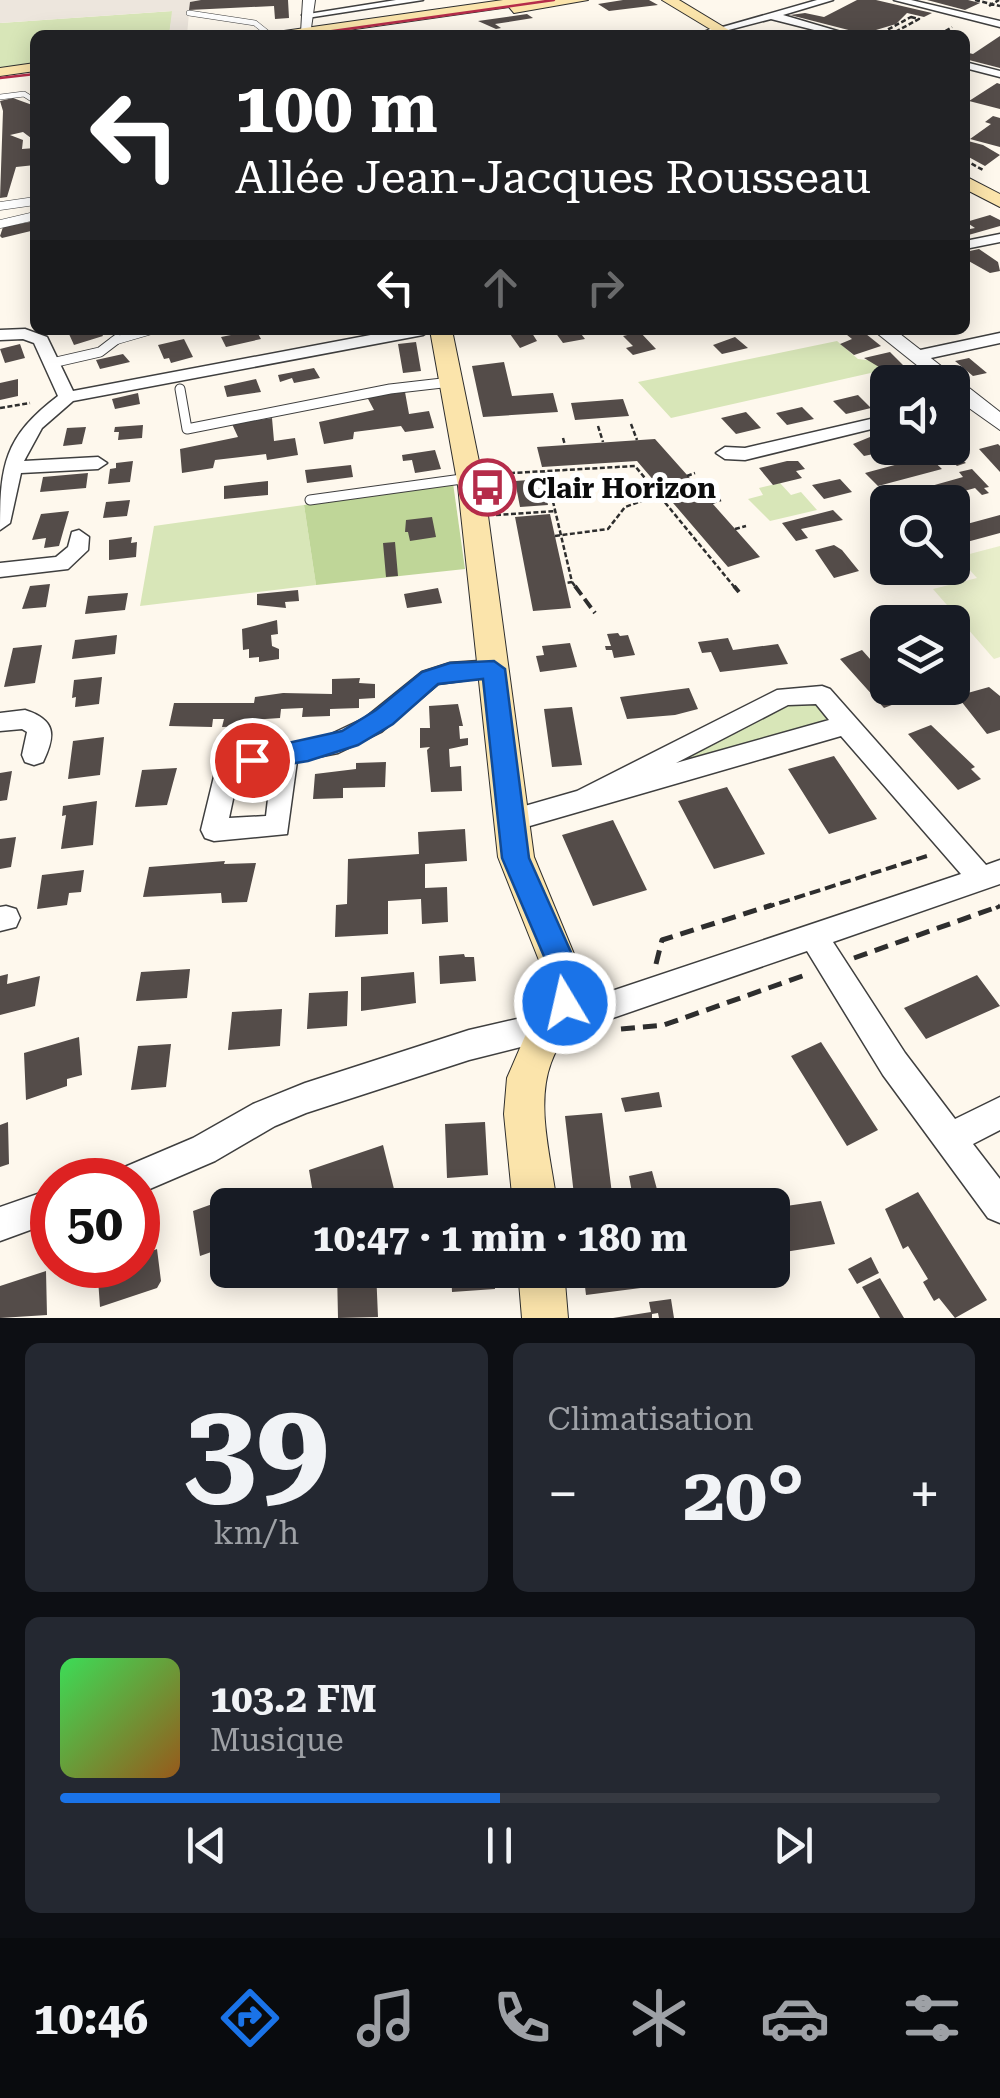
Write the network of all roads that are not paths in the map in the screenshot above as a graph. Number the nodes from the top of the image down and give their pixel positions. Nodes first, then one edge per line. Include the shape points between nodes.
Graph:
1 (418, 0) edge
2 (532, 0) edge
3 (581, 0) edge
4 (660, 0) edge
5 (669, 0) edge
6 (828, 0) edge
7 (899, 0) edge
8 (308, 7) edge
9 (189, 13) dead end
10 (770, 16) junction
11 (1000, 24) edge
12 (264, 30) edge
13 (328, 30) edge
14 (373, 30) edge
15 (712, 30) edge
16 (713, 30) edge
17 (726, 30) edge
18 (826, 30) edge
19 (970, 66) edge
20 (30, 68) edge
21 (0, 72) edge
22 (1000, 74) edge
23 (30, 79) edge
24 (0, 82) edge
25 (0, 97) edge
26 (30, 98) edge
27 (30, 202) edge
28 (0, 206) edge
29 (30, 217) edge
30 (0, 224) edge
31 (1000, 238) edge
32 (970, 244) edge
33 (131, 335) edge
34 (396, 335) edge
35 (441, 335) edge
36 (890, 335) edge
37 (0, 336) edge
38 (1000, 338) edge
39 (917, 356) junction
40 (52, 363) junction
41 (926, 365) edge
42 (451, 382) junction
43 (180, 389) dead end
44 (67, 397) junction
45 (970, 402) edge
46 (1000, 422) edge
47 (870, 424) edge
48 (725, 453) dead end
49 (9, 464) edge
50 (98, 464) dead end
51 (480, 476) junction
52 (310, 500) dead end
53 (0, 523) edge
54 (79, 537) dead end
55 (0, 570) edge
56 (494, 669) junction
57 (0, 722) edge
58 (846, 725) junction
59 (34, 755) dead end
60 (285, 756) dead end
61 (586, 798) junction
62 (509, 821) junction
63 (990, 875) edge
64 (813, 936) junction
65 (552, 1025) junction
66 (1000, 1113) edge
67 (949, 1139) junction
68 (160, 1168) edge
69 (534, 1188) edge
70 (1000, 1206) edge
71 (30, 1214) edge
72 (0, 1224) edge
73 (542, 1288) edge
74 (545, 1318) edge

1 - 8 street
2 - 13 main road
3 - 14 main road
4 - 15 main road
5 - 16 main road
6 - 10 street
7 - 11 street
9 - 12 lane
10 - 17 street
10 - 18 street
19 - 22 street
20 - 21 main road
23 - 24 main road
25 - 26 lane
27 - 28 lane
29 - 30 lane
31 - 32 street
33 - 40 lane via 100,352
34 - 44 street
35 - 42 main road
36 - 39 street
37 - 40 street via 41,340
38 - 39 street
39 - 41 street
40 - 44 street
42 - 43 lane via 187,429
42 - 51 main road
44 - 49 street via 36,419
45 - 46 street
47 - 48 street
49 - 50 street
49 - 53 street
51 - 52 lane
51 - 56 main road
54 - 55 street via 78,550 60,564
56 - 60 street via 430,678 363,732
56 - 62 main road
57 - 59 street via 25,719 40,728
58 - 61 street
58 - 61 street via 822,695 785,696
58 - 63 street via 953,847
61 - 62 street
62 - 65 main road via 526,889 568,983
63 - 64 street
64 - 65 street
64 - 67 street
65 - 68 street via 306,1098
65 - 69 main road via 526,1082
66 - 67 street
67 - 70 street
71 - 72 street
73 - 74 main road

